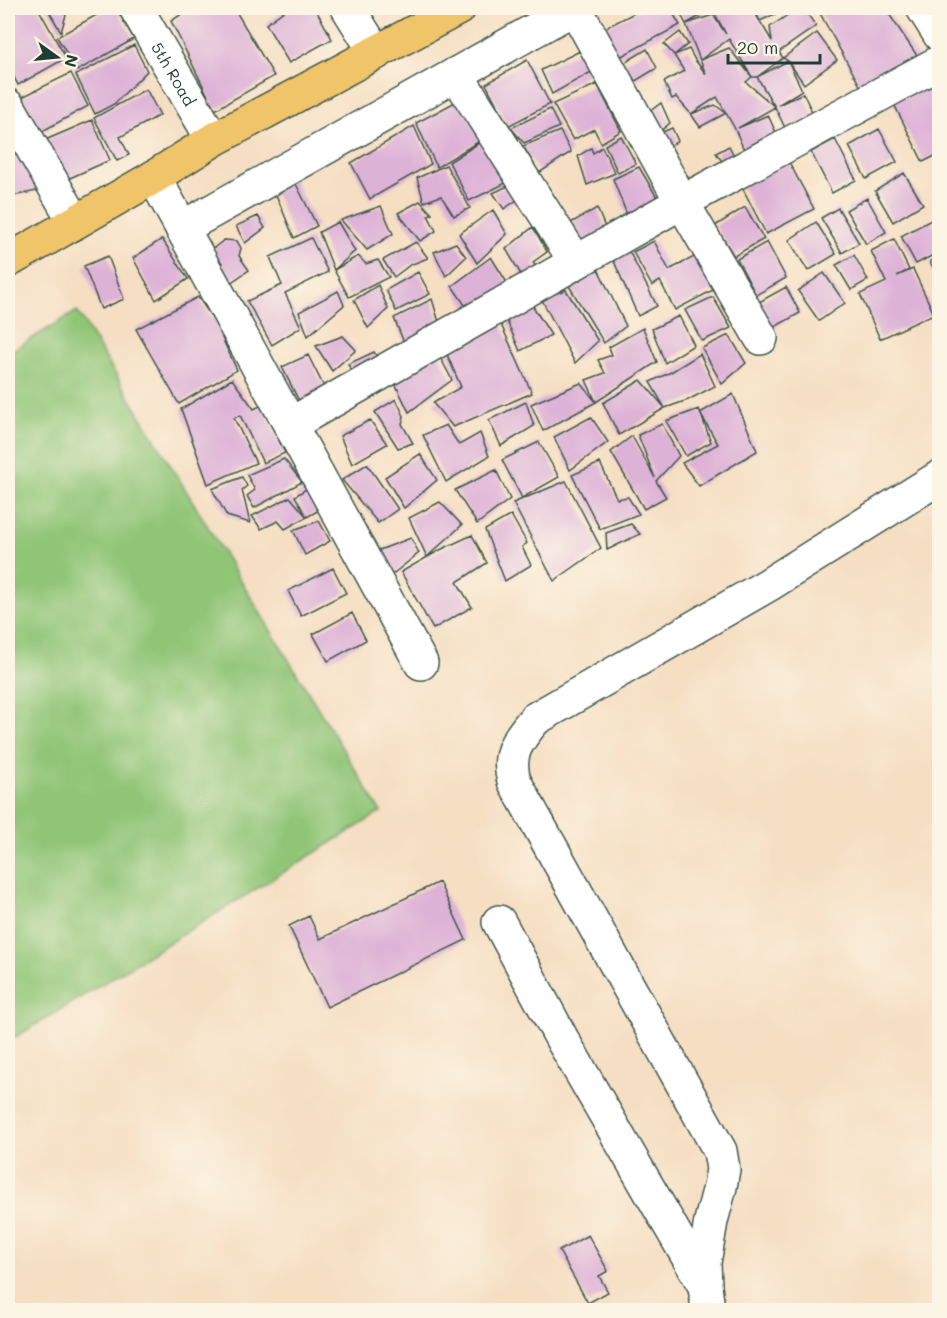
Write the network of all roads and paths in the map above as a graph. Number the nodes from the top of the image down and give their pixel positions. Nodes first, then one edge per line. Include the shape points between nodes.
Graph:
1 (136, 8) edge
2 (348, 8) edge
3 (459, 8) edge
4 (574, 8) edge
5 (923, 8) edge
6 (939, 35) edge
7 (376, 53) junction
8 (939, 62) edge
9 (456, 74) junction
10 (8, 105) edge
11 (213, 140) junction
12 (154, 177) junction
13 (682, 202) junction
14 (75, 222) junction
15 (182, 228) junction
16 (8, 261) edge
17 (576, 262) junction
18 (761, 338) dead end
19 (291, 424) junction
20 (939, 477) edge
21 (422, 663) dead end
22 (499, 922) dead end
23 (707, 1298) edge

1 - 11 street, 5th Road
2 - 7 street
3 - 7 main road
4 - 9 street
4 - 13 street
5 - 6 street
7 - 11 main road
8 - 13 street
9 - 15 street
9 - 17 street
10 - 14 street
11 - 12 main road
12 - 14 main road
12 - 15 street
13 - 17 street
13 - 18 street
14 - 16 main road
15 - 19 street
17 - 19 street
19 - 21 street
20 - 23 street via 768,585 535,719 514,748 514,781 720,1151 723,1169 704,1263
22 - 23 street

